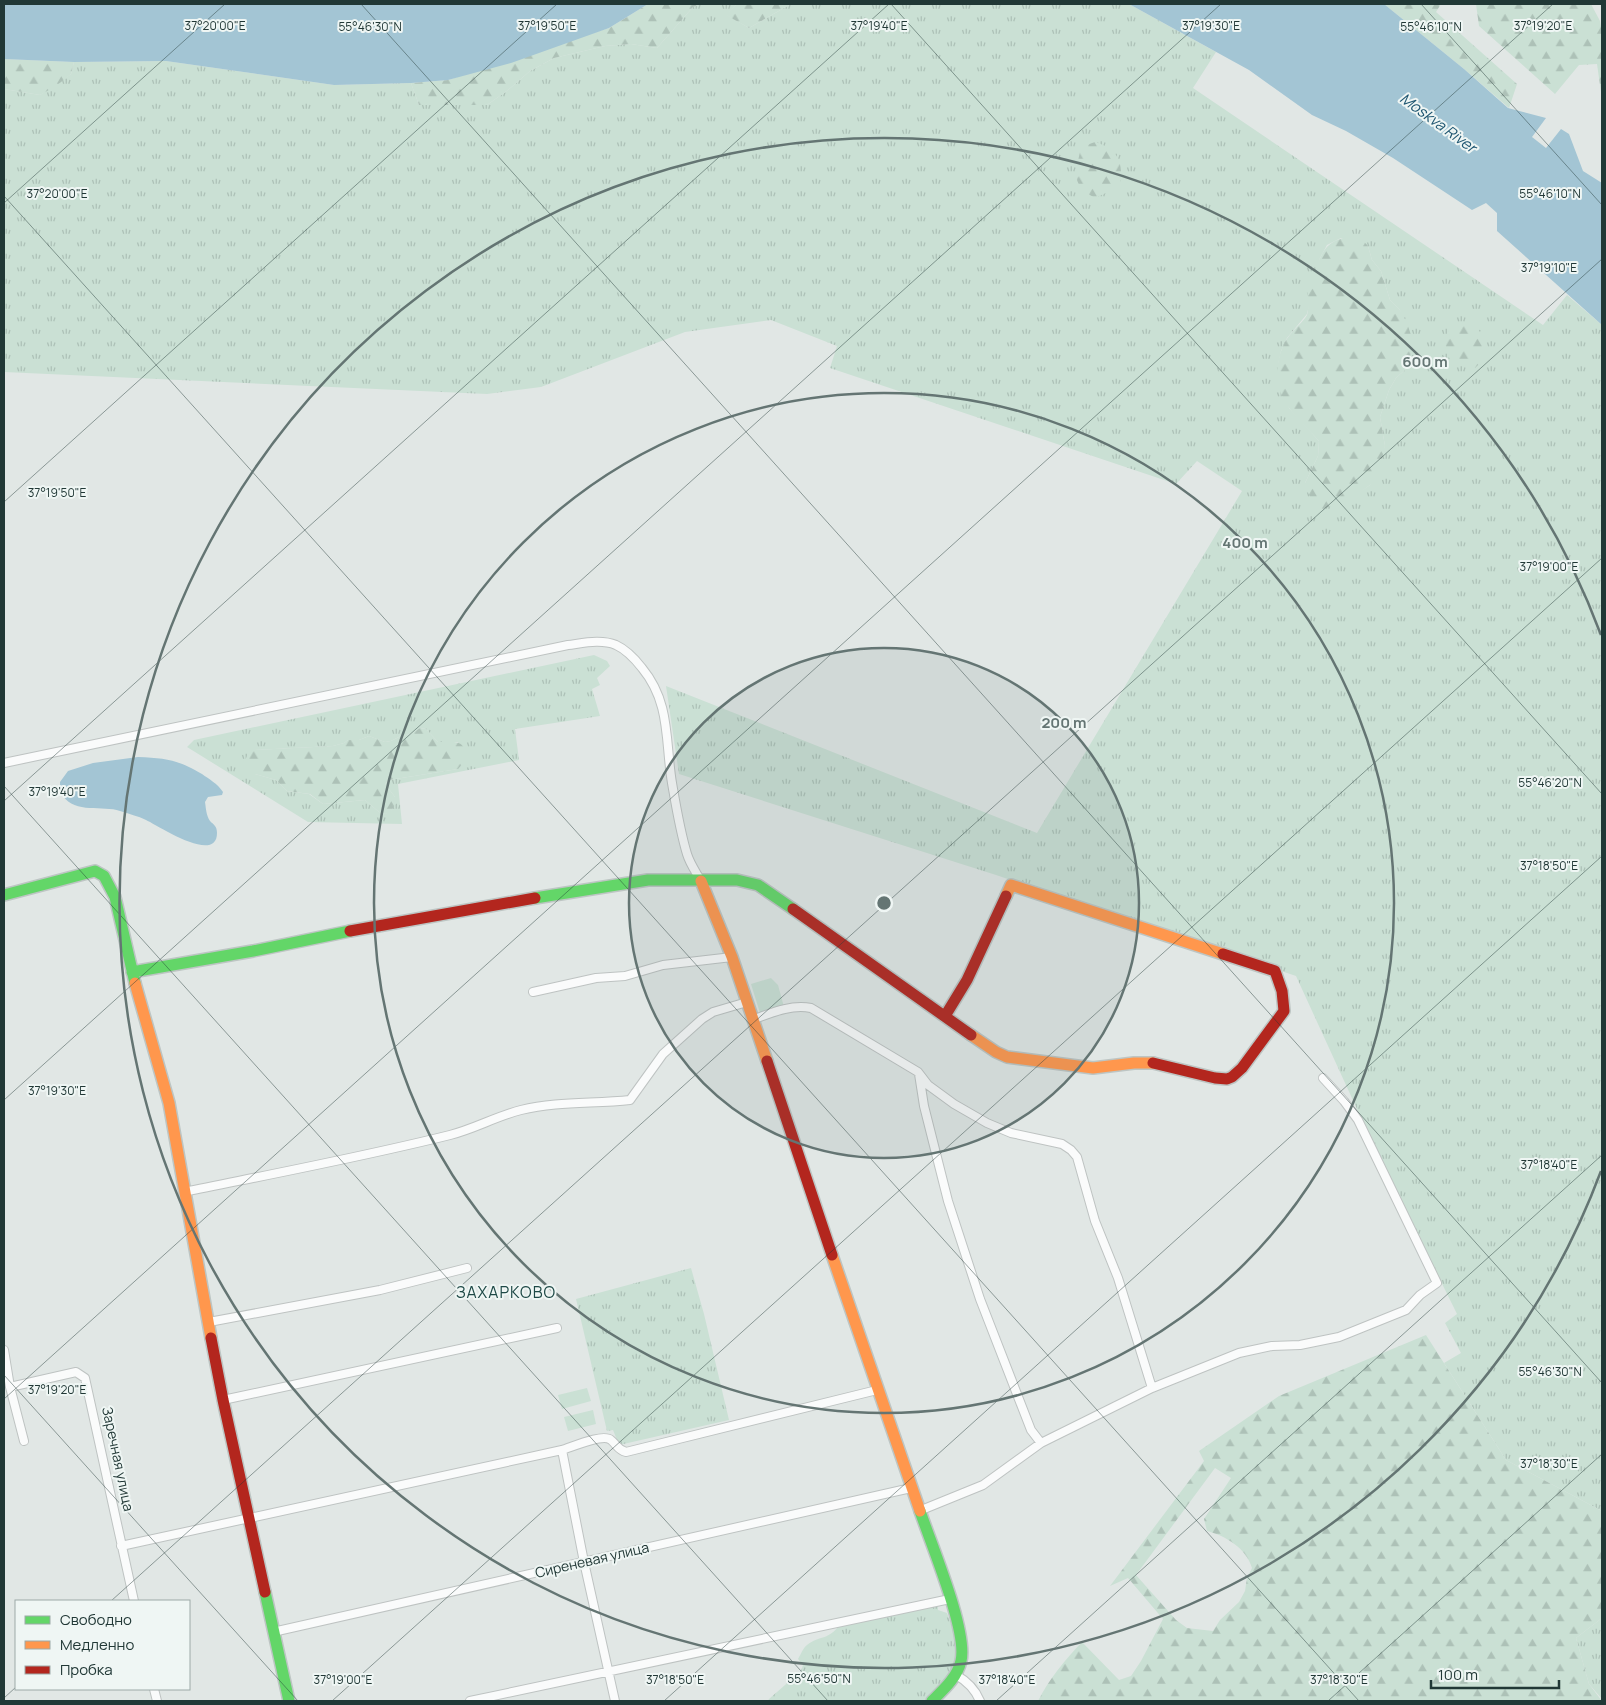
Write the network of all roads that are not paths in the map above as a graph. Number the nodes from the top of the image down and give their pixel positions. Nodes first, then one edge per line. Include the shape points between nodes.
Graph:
1 (4, 762) edge
2 (701, 881) junction
3 (4, 895) edge
4 (732, 956) junction
5 (132, 972) junction
6 (533, 992) dead end
7 (746, 1002) junction
8 (945, 1016) junction
9 (752, 1020) junction
10 (918, 1072) junction
11 (1323, 1078) dead end
12 (184, 1192) junction
13 (467, 1268) dead end
14 (209, 1322) junction
15 (557, 1328) dead end
16 (4, 1350) edge
17 (10, 1387) junction
18 (1152, 1388) junction
19 (878, 1390) junction
20 (223, 1400) junction
21 (24, 1441) dead end
22 (1041, 1443) junction
23 (562, 1450) junction
24 (911, 1488) junction
25 (919, 1511) junction
26 (250, 1519) junction
27 (121, 1546) junction
28 (584, 1562) junction
29 (950, 1599) junction
30 (134, 1600) edge
31 (273, 1632) junction
32 (610, 1672) junction
33 (956, 1675) junction
34 (289, 1701) edge
35 (470, 1701) edge
36 (616, 1701) edge
37 (932, 1701) edge
38 (980, 1701) edge

1 - 2 street via 568,645 604,642 628,652 648,675 661,698 672,782 687,854
2 - 4 street
2 - 5 street via 648,880 590,888
2 - 8 street via 737,880 758,885
3 - 5 street via 95,870 104,876 115,897
4 - 6 street via 663,965 625,976 596,978
4 - 7 street
5 - 12 street via 169,1103
7 - 9 street
7 - 12 street via 713,1012 702,1019 663,1054 630,1100 563,1103 520,1110 452,1135
8 - 8 street via 1008,1058 1093,1068 1156,1063 1227,1079 1251,1057 1284,1012 1285,1003 1275,972 1011,885 967,980
9 - 10 street via 785,1009 811,1008
9 - 19 street
10 - 18 street via 928,1085 987,1123 1011,1133 1062,1144 1077,1157
10 - 22 street via 948,1201 980,1299 1031,1430
11 - 18 street via 1358,1120 1437,1283 1406,1310 1339,1337 1239,1353
12 - 14 street
13 - 14 street via 380,1290
14 - 20 street
15 - 20 street
16 - 17 street
17 - 21 street
17 - 27 street, Заречная улица via 76,1372 85,1378
18 - 22 street
19 - 23 street via 626,1452 620,1451 611,1439 603,1437
19 - 24 street
20 - 26 street
22 - 25 street via 983,1485
23 - 26 street
23 - 28 street
24 - 25 street
24 - 28 street, Сиреневая улица
25 - 29 street
26 - 27 street
26 - 31 street
27 - 30 street, Заречная улица
28 - 31 street, Сиреневая улица
28 - 32 street
29 - 32 street
29 - 33 street via 963,1648
31 - 34 street
32 - 35 street
32 - 36 street
33 - 37 street
33 - 38 street via 974,1688

